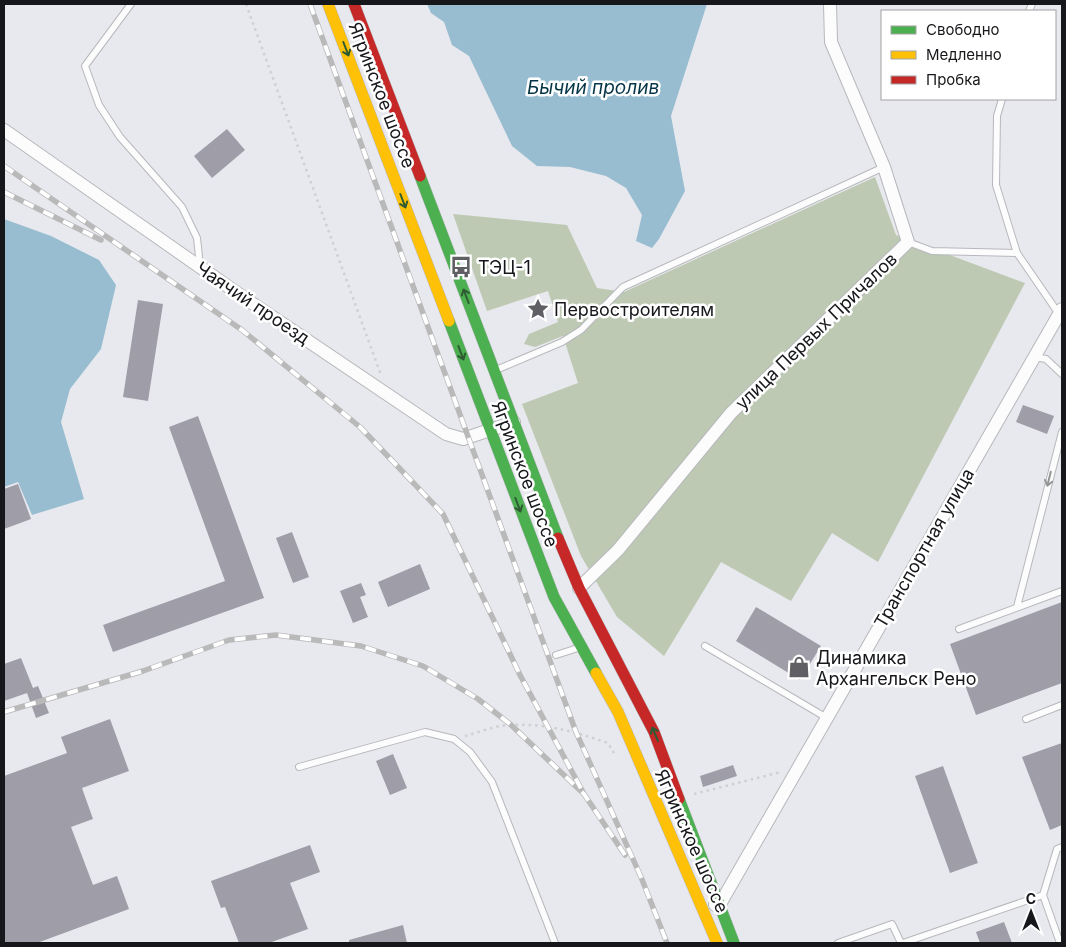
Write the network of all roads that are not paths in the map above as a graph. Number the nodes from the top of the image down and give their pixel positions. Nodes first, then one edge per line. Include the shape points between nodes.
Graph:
1 (131, 4) edge
2 (328, 4) edge
3 (354, 4) edge
4 (830, 4) edge
5 (1002, 100) edge
6 (4, 130) edge
7 (884, 167) junction
8 (908, 242) junction
9 (1017, 253) junction
10 (200, 267) junction
11 (1061, 311) edge
12 (1033, 357) junction
13 (494, 371) junction
14 (1062, 374) edge
15 (514, 422) junction
16 (490, 431) junction
17 (1062, 432) edge
18 (579, 588) junction
19 (1062, 591) edge
20 (1017, 608) junction
21 (959, 629) dead end
22 (581, 646) junction
23 (705, 646) dead end
24 (556, 655) dead end
25 (1062, 705) edge
26 (827, 718) junction
27 (1026, 719) dead end
28 (299, 767) dead end
29 (1062, 847) edge
30 (1043, 895) junction
31 (720, 904) junction
32 (704, 910) junction
33 (555, 943) edge
34 (717, 943) edge
35 (734, 943) edge
36 (838, 943) edge
37 (902, 943) edge
38 (1060, 943) edge

1 - 10 lane via 85,66 99,105 120,137 182,207 197,238
2 -> 16 main road, Ягринское шоссе
13 -> 3 main road, Ягринское шоссе
4 - 7 street, улица Первых Причалов via 831,42
5 - 9 lane via 997,116 996,185
6 - 10 street, Чаячий проезд
7 - 8 street, улица Первых Причалов
7 - 13 lane via 623,287 581,330 562,342
8 - 9 lane via 932,251
8 - 18 street, улица Первых Причалов via 731,413 618,550
9 - 11 lane
10 - 16 street, Чаячий проезд via 446,434 463,438
11 - 12 street, Транспортная улица
12 - 14 lane via 1046,360
12 - 26 street, Транспортная улица
13 - 15 main road, Ягринское шоссе
15 - 16 street, Чаячий проезд
15 - 18 main road, Ягринское шоссе
16 -> 22 main road, Ягринское шоссе via 554,597
17 -> 20 lane
31 -> 18 main road, Ягринское шоссе via 654,732
19 - 20 lane
20 - 21 lane
22 - 24 lane
22 - 32 main road, Ягринское шоссе via 618,712
23 - 26 lane
25 - 27 lane
26 - 31 street, Транспортная улица
28 - 33 lane via 425,732 454,739 470,752 492,782
29 - 30 lane via 1058,849
30 - 37 lane
30 - 38 lane
31 - 32 street
31 - 35 main road, Ягринское шоссе
32 - 34 main road, Ягринское шоссе
36 - 37 lane via 892,924

